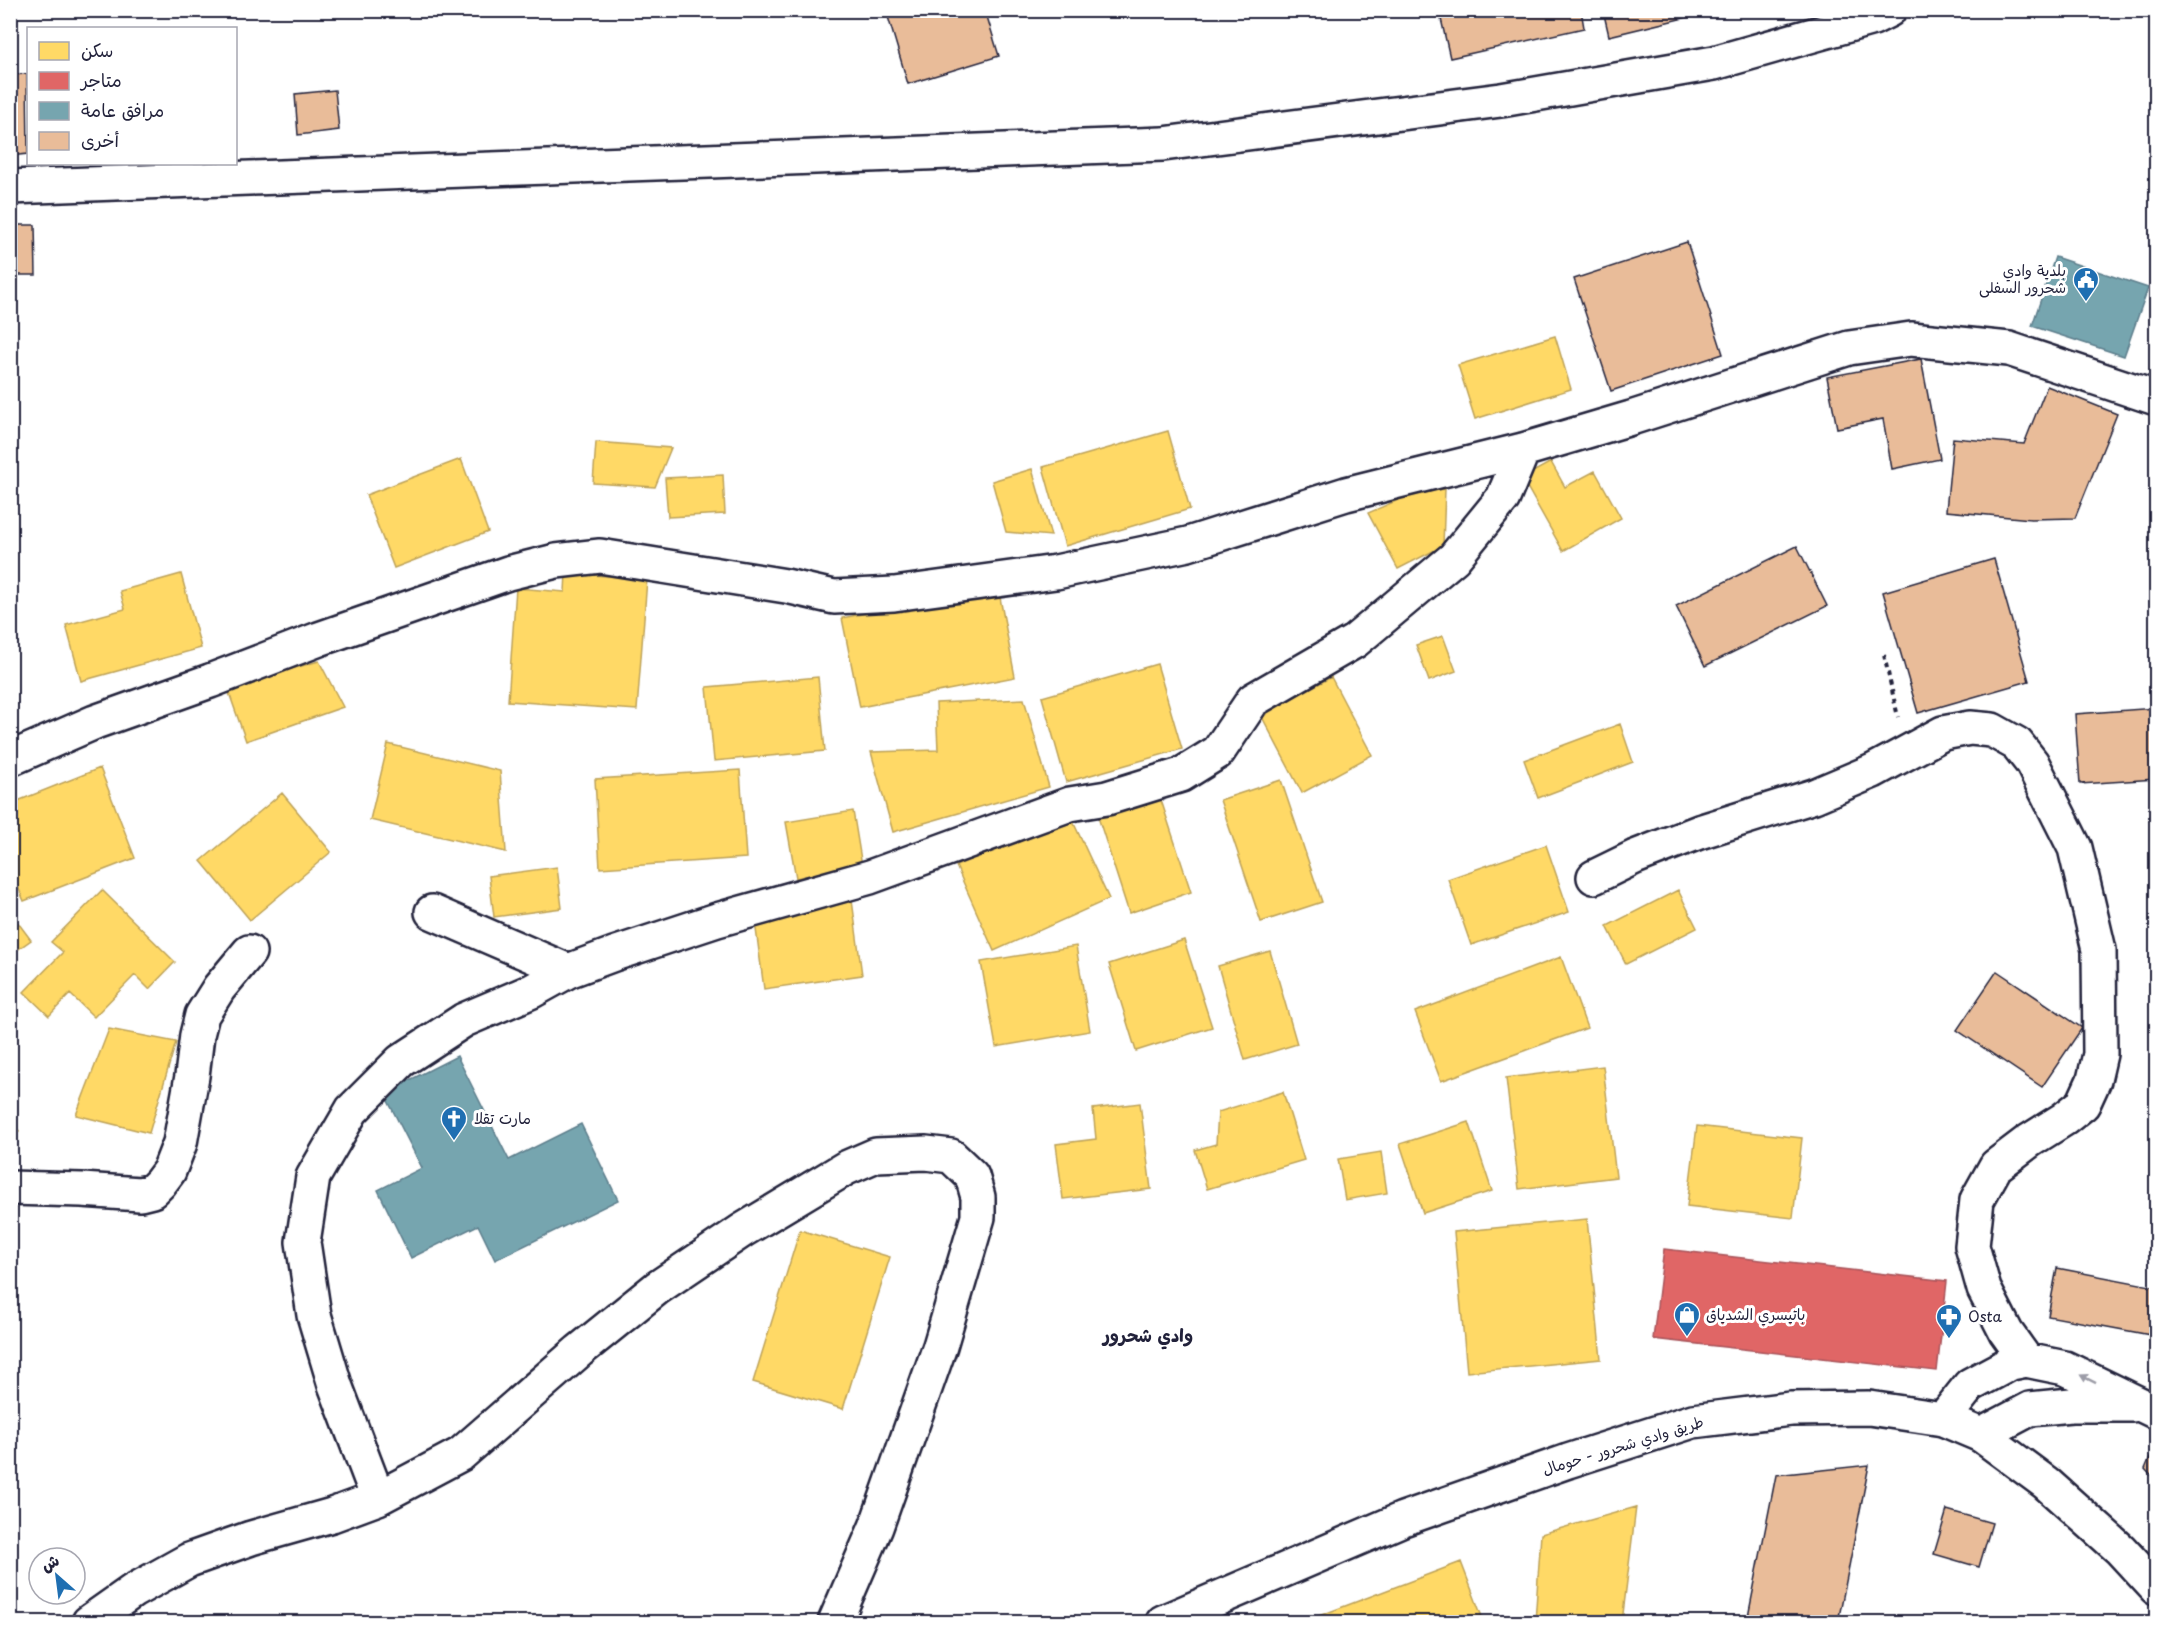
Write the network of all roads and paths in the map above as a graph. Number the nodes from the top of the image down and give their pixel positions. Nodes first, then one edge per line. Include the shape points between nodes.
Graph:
1 (1889, 10) edge
2 (10, 187) edge
3 (2157, 398) edge
4 (1523, 450) junction
5 (1884, 655) dead end
6 (1907, 753) junction
7 (10, 759) edge
8 (1594, 877) dead end
9 (432, 912) dead end
10 (249, 952) dead end
11 (568, 971) junction
12 (10, 1188) edge
13 (2026, 1360) junction
14 (2148, 1409) edge
15 (1943, 1419) junction
16 (1982, 1435) junction
17 (378, 1497) junction
18 (2157, 1588) edge
19 (88, 1623) edge
20 (835, 1623) edge
21 (1163, 1623) edge

1 - 2 street via 1873,18 1714,63 1501,100 1163,144
3 - 4 street via 2009,349 1911,339 1849,348
4 - 7 street via 1346,494 1188,544 1056,572 894,594 834,597 600,556 556,561 508,573 319,639 95,722
4 - 11 street via 1503,498 1454,558 1355,641 1253,700 1218,752 1181,775 1107,798 1070,804 870,877 717,920
5 - 6 path
6 - 8 street via 1814,796 1699,832
6 - 13 street via 1943,733 1970,728 1992,730 2017,744 2032,763 2075,848 2098,950 2100,1054 2083,1104 1996,1166 1977,1200 1972,1246 1984,1289
9 - 11 street
10 - 12 street via 202,1015 180,1143 169,1171 152,1191 140,1194
11 - 17 street via 464,1020 401,1061 352,1110 313,1177 303,1242 314,1315 335,1385
14 -> 13 street via 2066,1368
13 - 15 street via 2011,1363 1970,1385
14 - 16 street via 2072,1405 2030,1409
15 - 16 street, طريق وادي شحرور - حومال
15 - 21 street, طريق وادي شحرور - حومال via 1869,1408 1791,1408 1693,1421 1403,1519
16 - 18 street, طريق وادي شحرور - حومال via 2046,1483
17 - 19 street via 189,1560 133,1591
17 - 20 street via 461,1454 657,1288 846,1167 876,1155 951,1156 972,1176 978,1217 940,1346 880,1516

